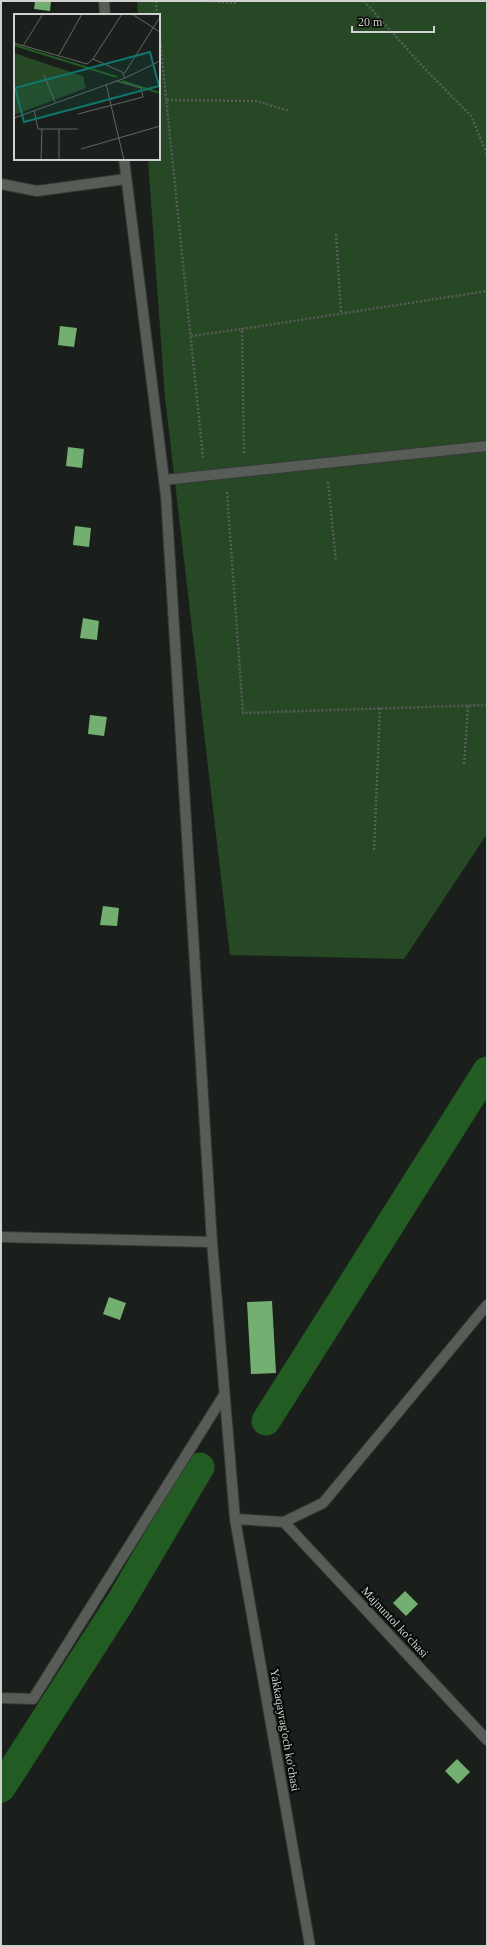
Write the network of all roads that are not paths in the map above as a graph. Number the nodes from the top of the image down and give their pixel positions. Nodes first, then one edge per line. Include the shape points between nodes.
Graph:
1 (104, 1) edge
2 (105, 14) edge
3 (124, 160) edge
4 (126, 179) junction
5 (1, 184) edge
6 (487, 446) edge
7 (164, 480) junction
8 (1, 1237) edge
9 (212, 1242) junction
10 (487, 1305) edge
11 (224, 1395) junction
12 (235, 1519) junction
13 (284, 1522) junction
14 (1, 1698) edge
15 (487, 1740) edge
16 (310, 1946) edge

1 - 2 street
3 - 4 street, Yakkaqayrag'och ko'chasi
4 - 5 street via 37,191
4 - 7 street, Yakkaqayrag'och ko'chasi
6 - 7 street
7 - 9 street, Yakkaqayrag'och ko'chasi
8 - 9 street
9 - 11 street, Yakkaqayrag'och ko'chasi
10 - 13 street via 322,1503
11 - 12 street, Yakkaqayrag'och ko'chasi
11 - 14 street via 33,1699
12 - 13 street
12 - 16 street, Yakkaqayrag'och ko'chasi
13 - 15 street, Majnuntol ko'chasi

